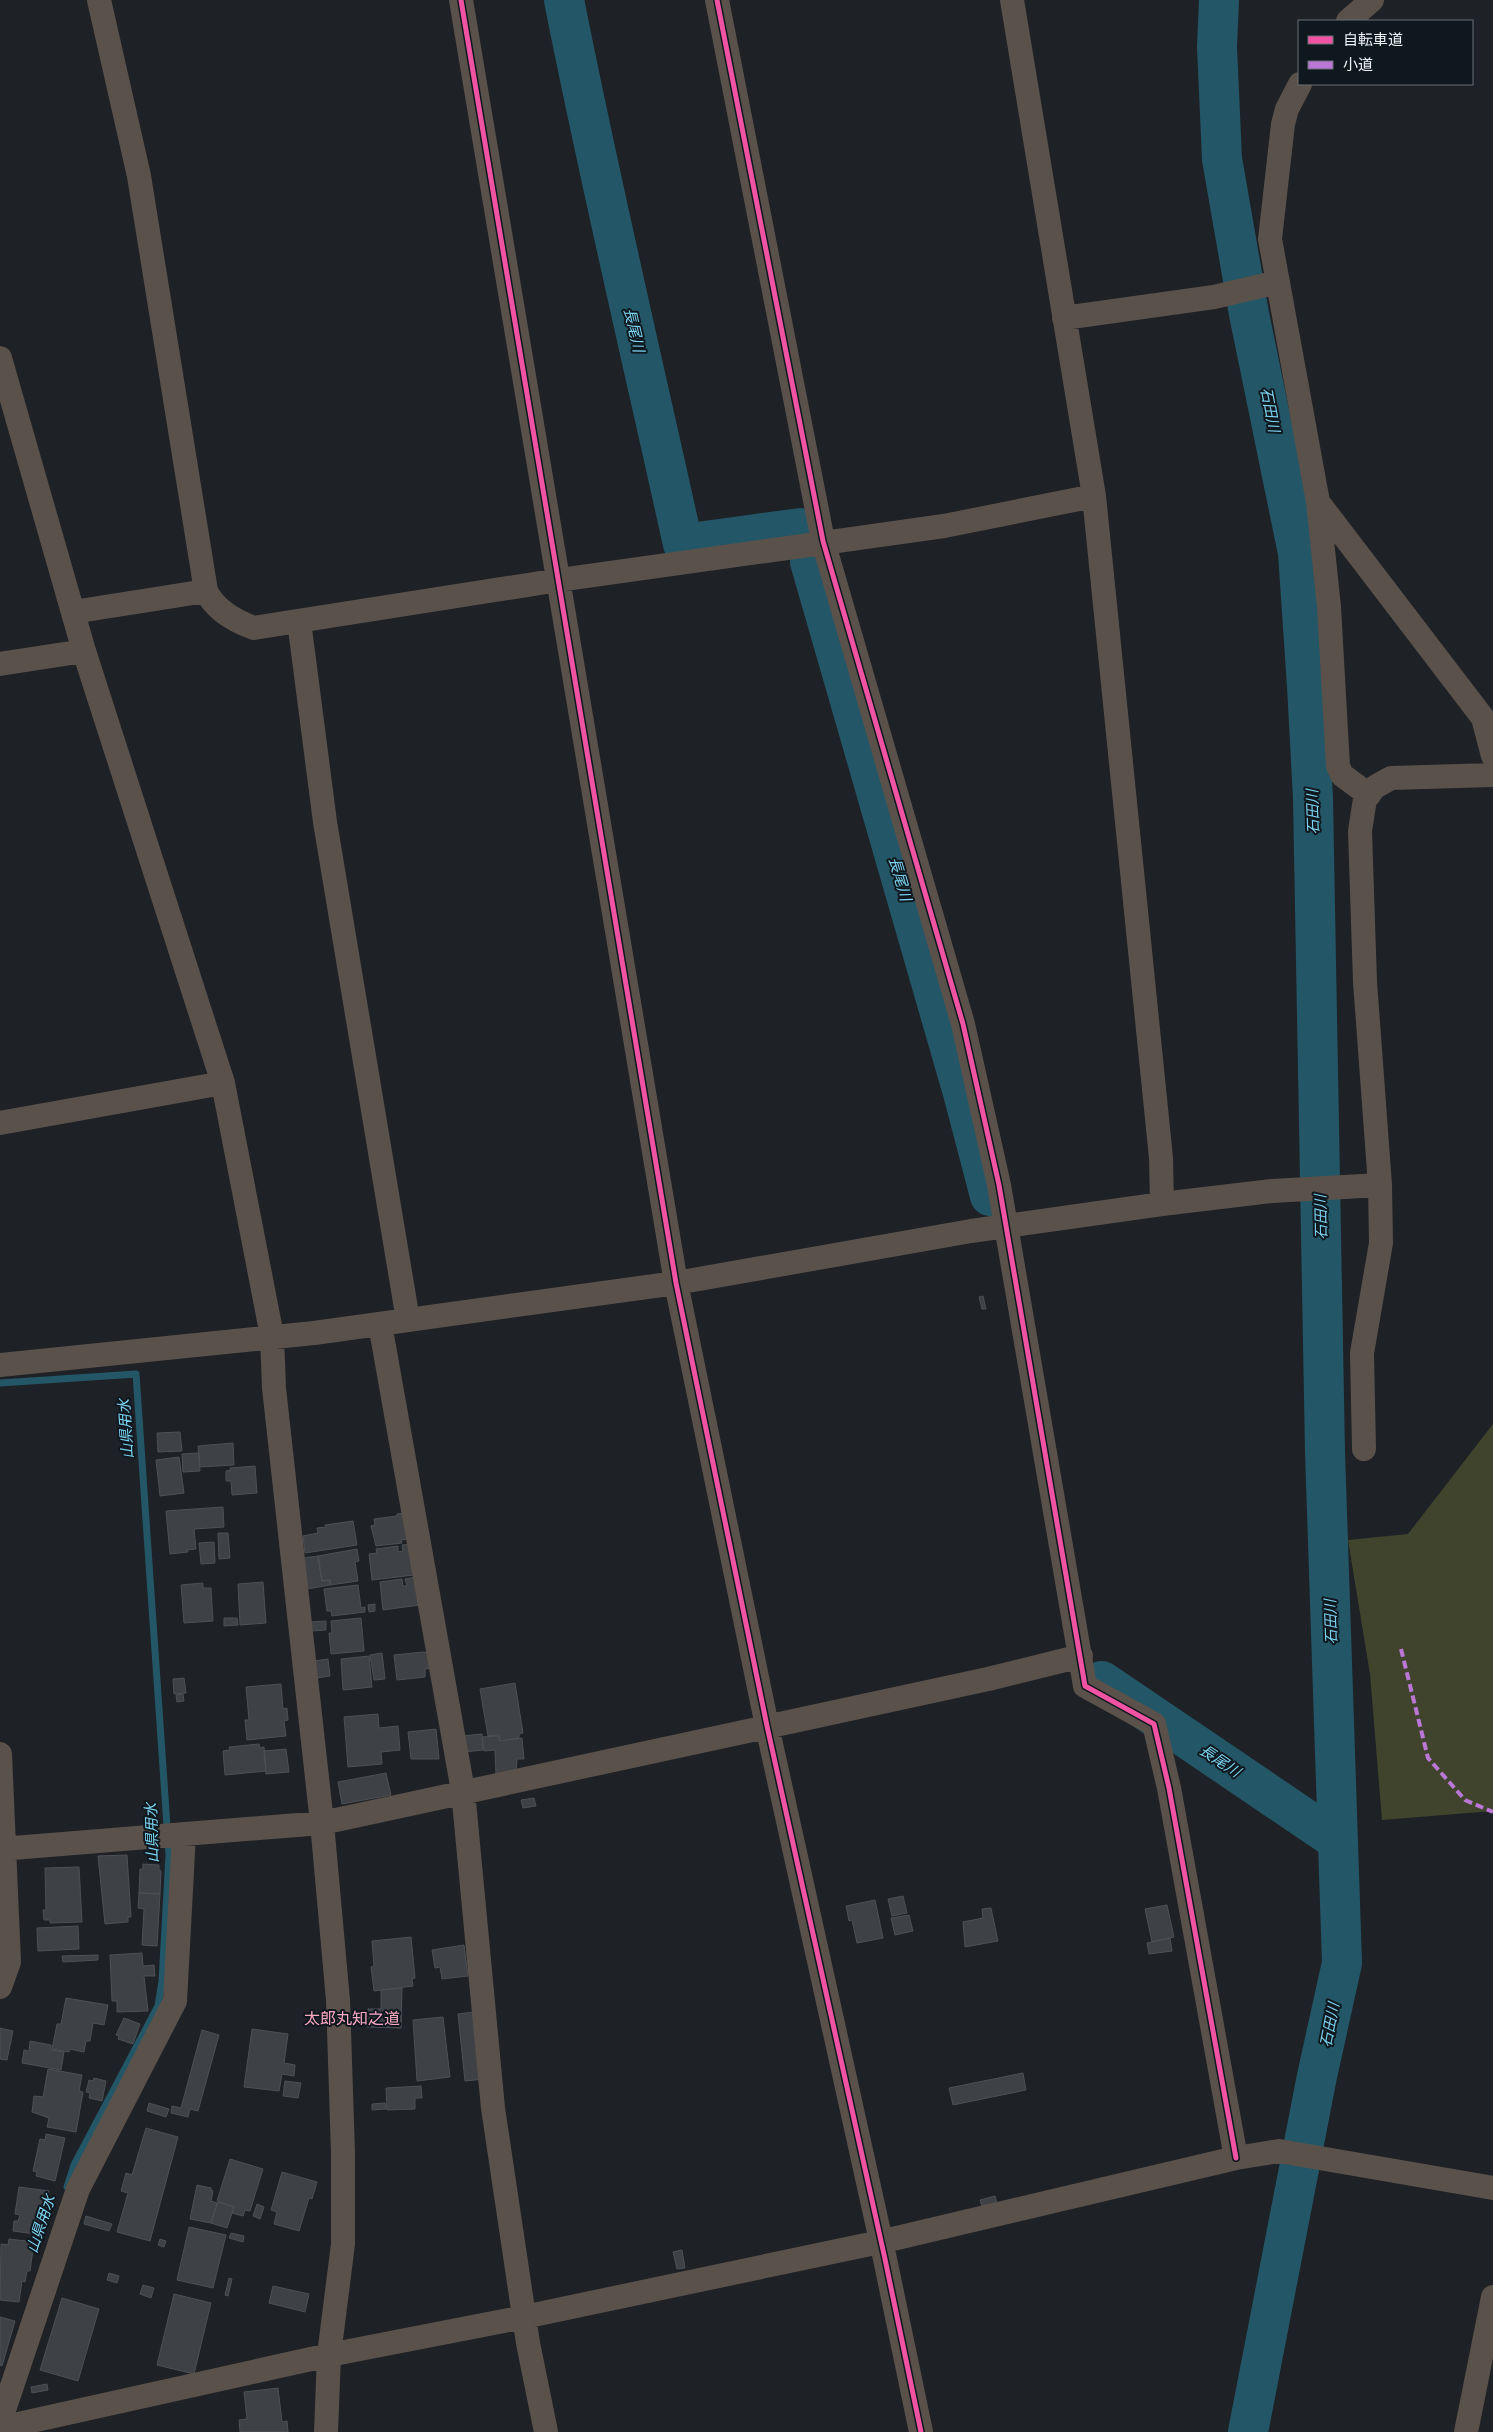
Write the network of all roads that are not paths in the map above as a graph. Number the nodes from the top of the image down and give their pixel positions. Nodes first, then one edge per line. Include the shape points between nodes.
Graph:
1 (99, 0) edge
2 (462, 0) edge
3 (717, 0) edge
4 (1012, 0) edge
5 (1372, 0) edge
6 (1349, 20) edge
7 (1299, 85) edge
8 (1278, 282) junction
9 (1064, 318) junction
10 (0, 358) edge
11 (1094, 496) junction
12 (1318, 502) junction
13 (823, 541) junction
14 (559, 580) junction
15 (206, 592) junction
16 (73, 612) junction
17 (299, 621) junction
18 (84, 651) junction
19 (0, 664) edge
20 (1493, 756) edge
21 (1493, 775) edge
22 (1369, 795) junction
23 (223, 1083) junction
24 (0, 1123) edge
25 (1369, 1186) junction
26 (1162, 1204) junction
27 (1007, 1225) junction
28 (676, 1284) junction
29 (408, 1320) junction
30 (380, 1324) junction
31 (272, 1336) junction
32 (0, 1365) edge
33 (1364, 1449) dead end
34 (1081, 1656) junction
35 (767, 1726) junction
36 (0, 1754) edge
37 (463, 1791) junction
38 (322, 1823) junction
39 (172, 1835) junction
40 (2, 1849) edge
41 (0, 1987) edge
42 (1236, 2158) junction
43 (1493, 2188) edge
44 (880, 2242) junction
45 (1493, 2298) edge
46 (524, 2317) junction
47 (329, 2355) junction
48 (0, 2422) edge
49 (0, 2428) edge
50 (326, 2432) edge
51 (546, 2432) edge
52 (921, 2432) edge
53 (1466, 2432) edge

1 - 15 street via 139,176
2 - 14 street
3 - 13 street
4 - 9 street
5 - 6 street
7 - 8 street via 1283,124 1271,229
8 - 9 street via 1214,297
8 - 12 street
9 - 11 street
10 - 16 street
11 - 13 street via 944,526
11 - 26 street via 1161,1158
12 - 20 street via 1483,718
12 - 22 street via 1329,607 1338,766 1342,775
13 - 14 street
13 - 27 street via 963,1024
14 - 17 street
14 - 28 street
15 - 16 street
15 - 17 street via 218,608 254,628
16 - 18 street
17 - 29 street via 325,822
18 - 19 street
18 - 23 street
21 - 22 street via 1392,778 1375,787
22 - 25 street via 1360,840
23 - 24 street
23 - 31 street
25 - 26 street via 1272,1191
25 - 33 street via 1381,1243 1362,1353
26 - 27 street
27 - 28 street
27 - 34 street
28 - 29 street
28 - 35 street
29 - 30 street
30 - 31 street
30 - 37 street
31 - 32 street
31 - 38 street via 274,1388
34 - 35 street
34 - 42 street via 1085,1686 1154,1724 1169,1788
35 - 37 street
35 - 44 street
36 - 40 street
37 - 38 street
37 - 46 street via 493,2108
38 - 39 street
38 - 47 street via 338,2000 343,2152 343,2244
39 - 40 street
39 - 48 street via 175,2001 78,2189
40 - 41 street via 9,1962
42 - 43 street via 1279,2151
42 - 44 street
44 - 46 street
44 - 52 street
45 - 53 street
46 - 47 street
46 - 51 street
47 - 49 street
47 - 50 street

